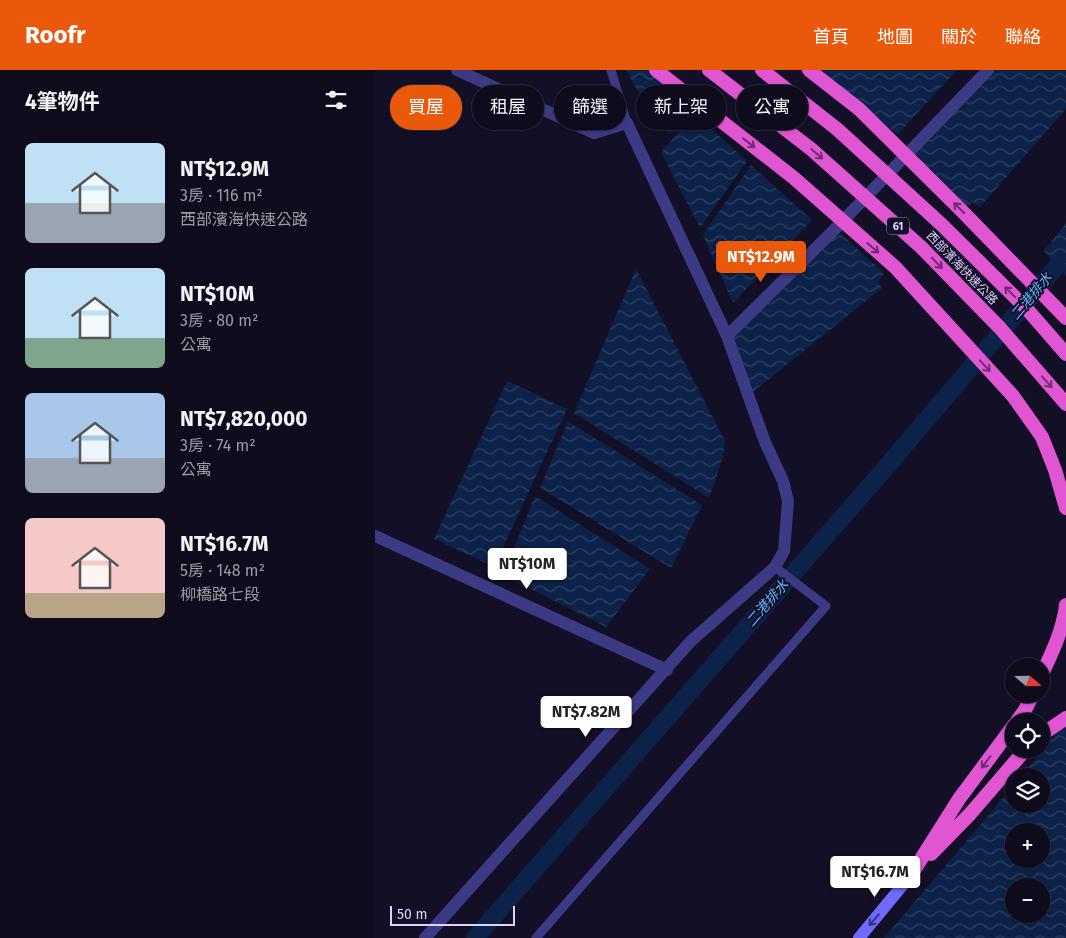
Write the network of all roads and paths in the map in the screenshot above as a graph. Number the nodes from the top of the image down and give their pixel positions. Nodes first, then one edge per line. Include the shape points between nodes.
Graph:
1 (457, 70) edge
2 (611, 70) edge
3 (655, 70) edge
4 (709, 70) edge
5 (763, 70) edge
6 (809, 70) edge
7 (988, 70) edge
8 (627, 123) junction
9 (1066, 318) edge
10 (727, 336) junction
11 (1066, 354) edge
12 (1066, 404) edge
13 (1066, 508) edge
14 (375, 536) edge
15 (775, 567) junction
16 (1066, 605) edge
17 (1049, 658) edge
18 (667, 670) junction
19 (1066, 718) edge
20 (1050, 729) edge
21 (1005, 737) edge
22 (1018, 758) edge
23 (911, 875) junction
24 (425, 938) edge
25 (536, 938) edge
26 (859, 938) edge

1 - 8 street via 594,133
2 - 8 lane
3 -> 13 highway via 794,178 895,267 1013,396 1042,437
4 -> 12 highway, 西部濱海快速公路 / 61 via 811,149 921,247 1000,328
11 -> 5 highway, 西部濱海快速公路 / 61 via 1026,308 942,225 837,129
9 -> 6 highway via 859,109
7 - 10 street
8 - 10 street
10 - 15 street via 765,442 783,481 788,502 784,551
14 - 18 street
15 - 18 street via 691,641
15 - 25 lane via 826,606
16 - 17 highway via 1065,619
18 - 24 street
19 - 20 highway
21 -> 23 highway via 959,799
22 - 23 highway
23 -> 26 main road

